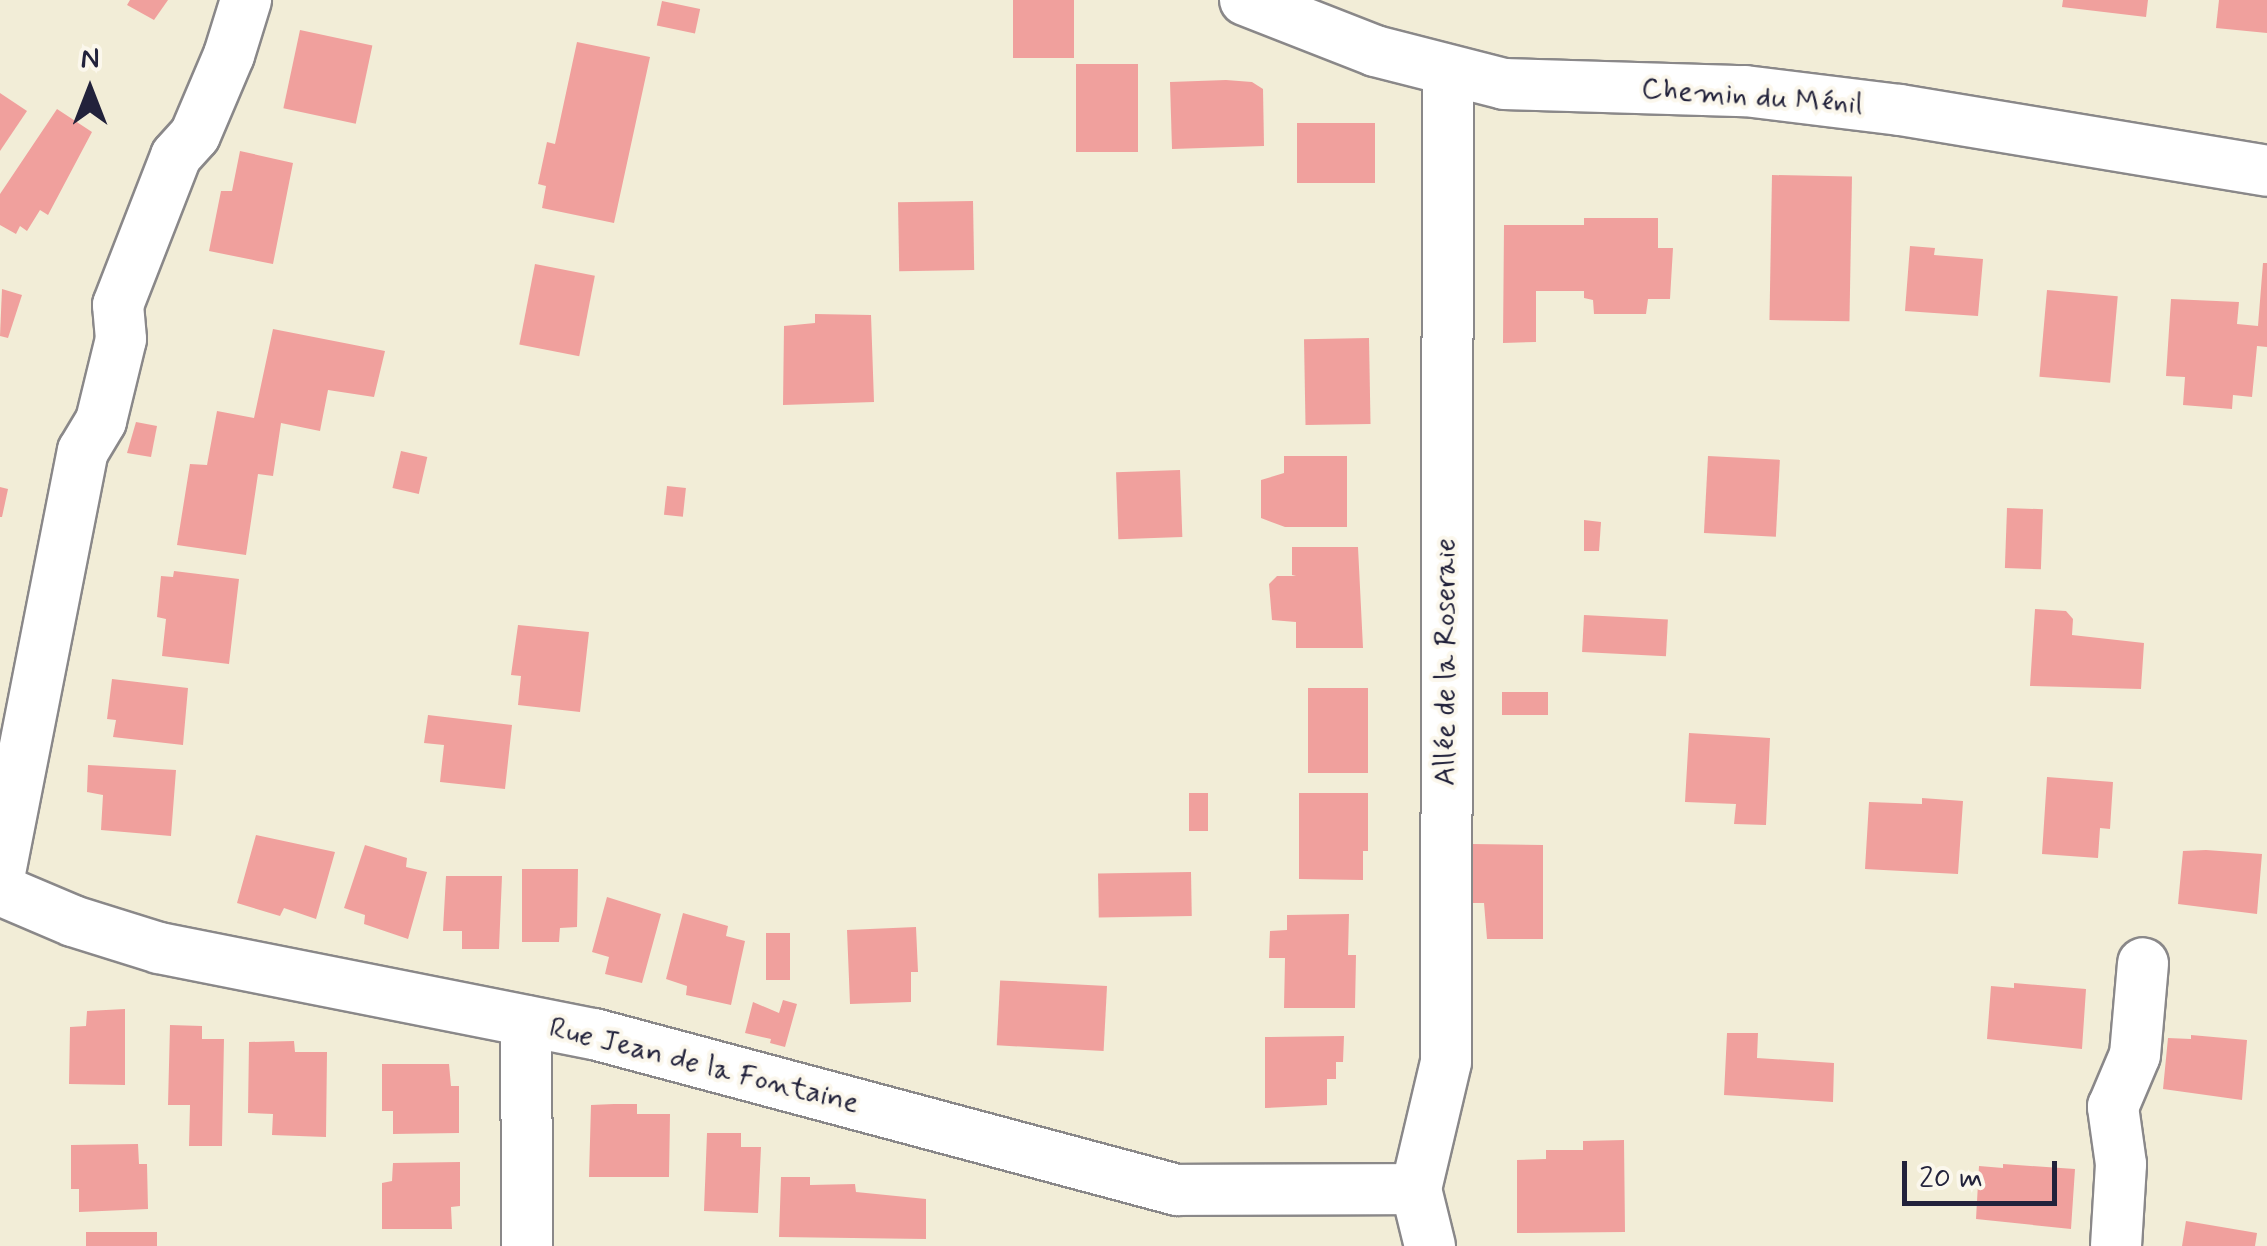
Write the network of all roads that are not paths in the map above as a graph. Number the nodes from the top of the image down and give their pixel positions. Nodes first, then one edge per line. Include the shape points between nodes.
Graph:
1 (246, 0) edge
2 (1245, 0) edge
3 (1448, 73) junction
4 (2267, 171) edge
5 (0, 873) edge
6 (2144, 963) dead end
7 (526, 1021) junction
8 (1416, 1188) junction
9 (527, 1246) edge
10 (1430, 1246) edge
11 (2116, 1246) edge

1 - 5 street via 229,55 195,135 176,156 118,305 121,338 101,421 82,450
2 - 3 street, Chemin du Ménil
3 - 4 street, Chemin du Ménil via 1504,84 1745,91
3 - 8 street, Allée de la Roseraie via 1446,1062
5 - 7 street, Rue Jean de la Fontaine via 73,921 159,948
6 - 11 street via 2135,1055 2112,1107 2121,1164
7 - 8 street, Rue Jean de la Fontaine via 1177,1190
7 - 9 street
8 - 10 street, Allée de la Roseraie

